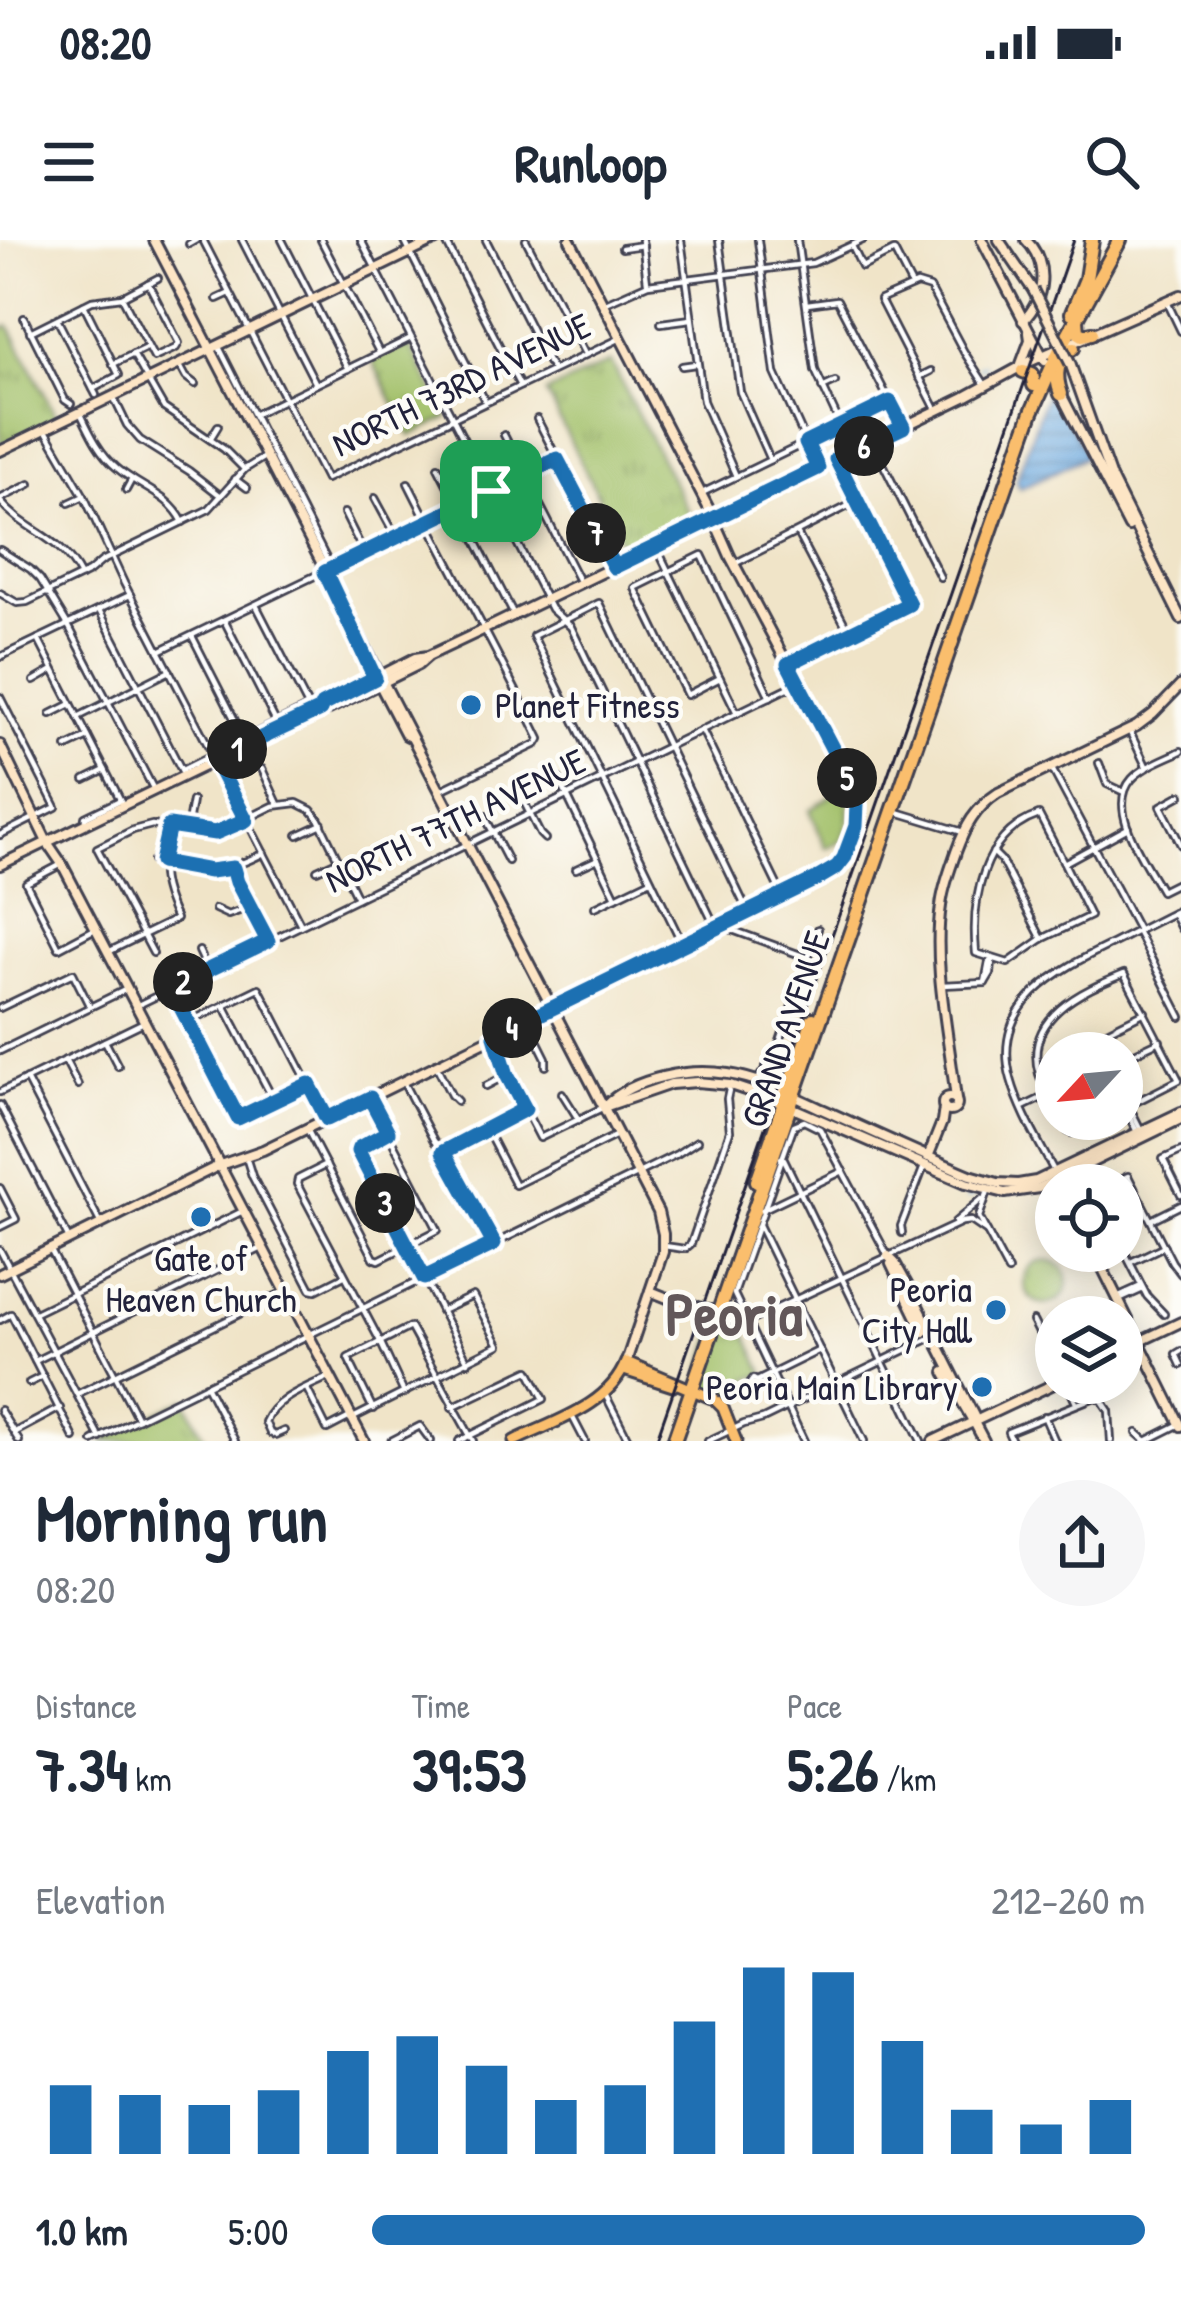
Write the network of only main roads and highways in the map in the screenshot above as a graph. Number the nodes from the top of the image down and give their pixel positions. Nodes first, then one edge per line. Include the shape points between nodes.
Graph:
1 (154, 240) edge
2 (441, 240) edge
3 (570, 240) edge
4 (982, 240) edge
5 (1002, 240) edge
6 (1026, 240) edge
7 (1092, 240) edge
8 (1120, 240) edge
9 (1181, 295) edge
10 (1078, 317) junction
11 (1023, 321) junction
12 (1109, 327) junction
13 (1029, 332) junction
14 (1092, 333) junction
15 (217, 350) junction
16 (1056, 362) junction
17 (1021, 369) junction
18 (1037, 388) junction
19 (0, 451) edge
20 (714, 519) junction
21 (1143, 549) junction
22 (958, 613) junction
23 (1180, 616) edge
24 (380, 679) junction
25 (1181, 685) edge
26 (317, 710) junction
27 (0, 746) edge
28 (47, 842) junction
29 (0, 865) edge
30 (553, 1009) junction
31 (697, 1077) junction
32 (788, 1100) junction
33 (605, 1106) junction
34 (1181, 1116) edge
35 (927, 1160) junction
36 (1086, 1164) edge
37 (220, 1165) junction
38 (1035, 1185) edge
39 (888, 1256) road end
40 (0, 1274) edge
41 (650, 1292) junction
42 (914, 1305) junction
43 (714, 1314) junction
44 (1181, 1322) edge
45 (1143, 1340) edge
46 (1143, 1350) edge
47 (625, 1366) junction
48 (946, 1368) junction
49 (689, 1390) junction
50 (1035, 1393) edge
51 (974, 1422) junction
52 (1181, 1425) edge
53 (732, 1432) edge
54 (362, 1440) edge
55 (514, 1441) edge
56 (671, 1441) edge
57 (934, 1441) edge
58 (984, 1441) edge

1 - 15 main road
2 - 15 main road
3 - 20 main road
4 - 11 main road
5 - 16 main road, bridge via 1034,288
6 - 11 main road via 1042,278
7 - 16 highway, GRAND AVENUE via 1085,285
8 - 10 highway, GRAND AVENUE
9 - 12 main road
10 - 14 highway via 1078,332
10 - 16 highway, GRAND AVENUE
11 - 13 main road
12 - 14 main road
12 - 16 main road
13 - 16 main road
13 - 17 main road
14 - 16 main road
15 - 19 main road
15 - 24 main road
16 - 17 main road
16 - 18 highway, GRAND AVENUE
16 - 18 highway via 1049,384
16 - 21 main road
16 - 21 main road via 1094,458
17 - 18 highway
17 - 20 main road
18 - 22 highway, GRAND AVENUE
20 - 24 main road
20 - 30 main road via 852,786 856,826 837,867
21 - 23 main road
22 - 32 highway, GRAND AVENUE
22 - 32 highway, GRAND AVENUE
24 - 26 main road
24 - 26 main road
24 - 30 main road
25 - 35 main road via 1129,730 998,793 964,832 939,924 950,1104
26 - 28 main road
27 - 28 main road
28 - 29 main road
28 - 37 main road
30 - 33 main road
30 - 37 main road
31 - 32 main road
31 - 32 main road via 727,1074
31 - 33 main road
32 - 35 main road
32 - 43 highway, GRAND AVENUE via 755,1214
33 - 41 main road via 658,1212 664,1246
34 - 36 main road
35 - 38 main road via 988,1186
37 - 40 main road
37 - 54 main road
39 - 42 main road
41 - 43 main road
41 - 47 main road
42 - 48 main road
42 - 48 main road
43 - 49 highway, GRAND AVENUE
44 - 45 main road
46 - 52 main road
47 - 49 main road
47 - 55 main road via 605,1394
48 - 51 main road
49 - 53 main road via 713,1405
49 - 56 highway, GRAND AVENUE
50 - 51 main road
51 - 57 main road
51 - 58 main road

